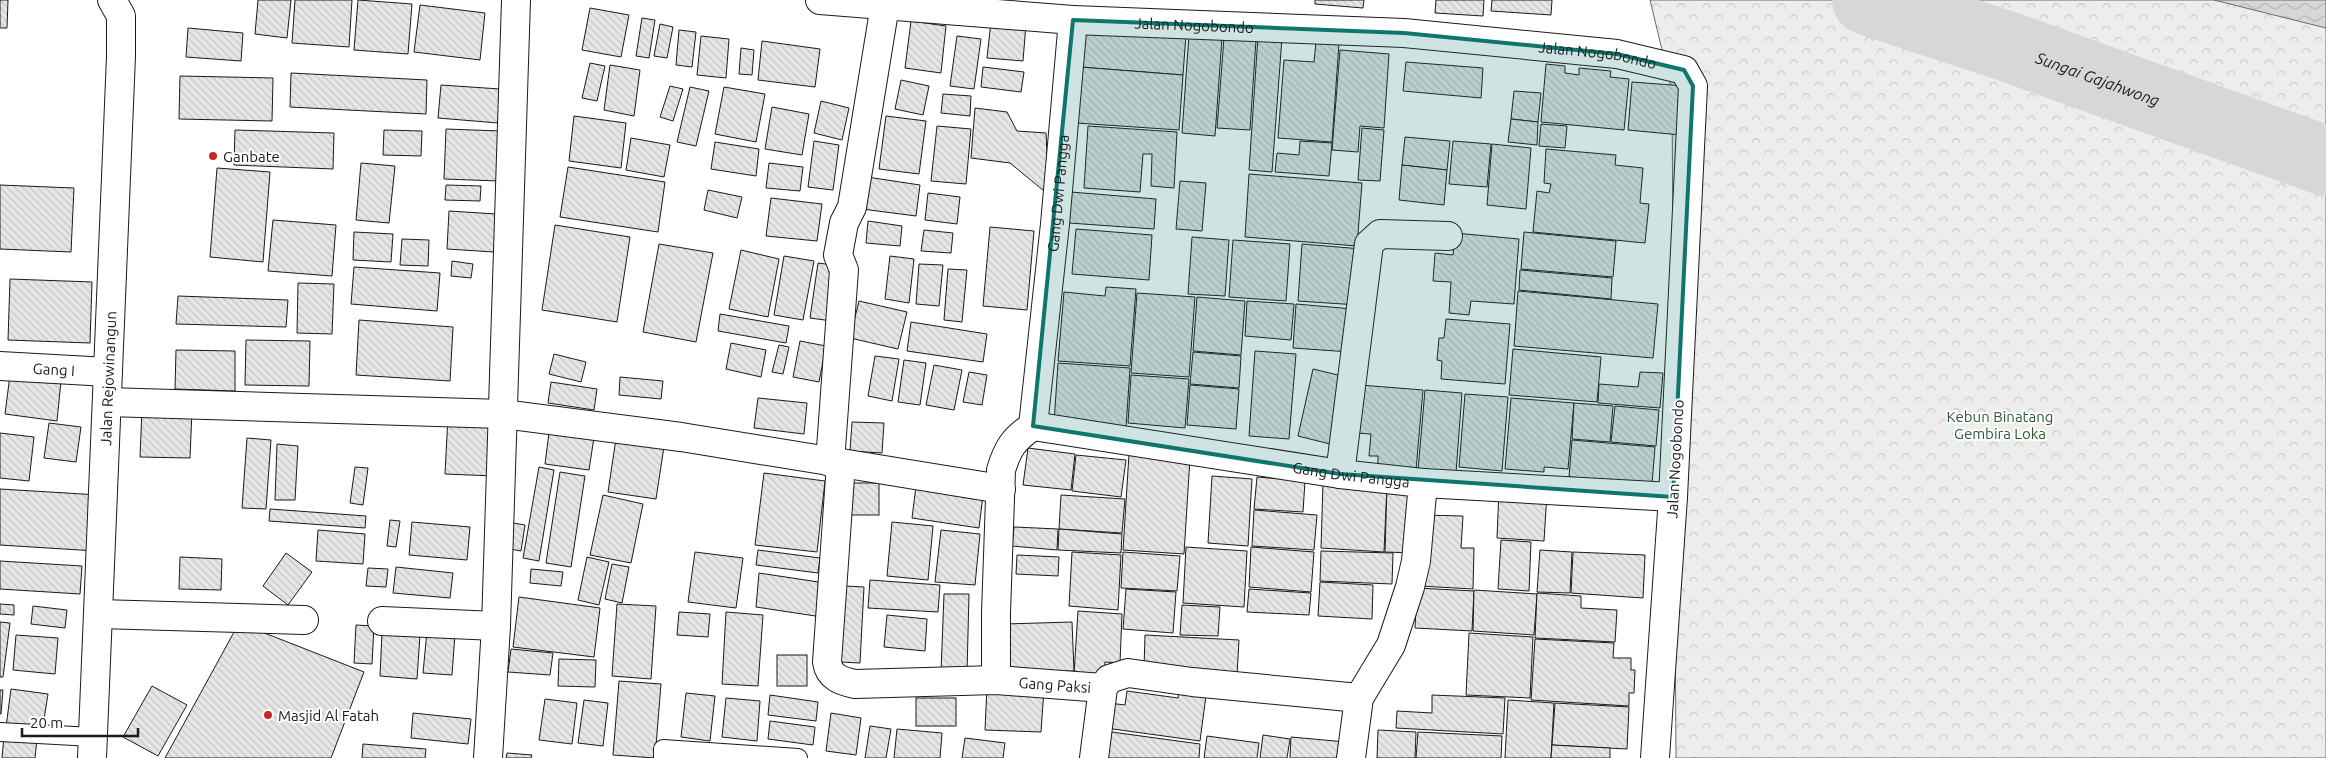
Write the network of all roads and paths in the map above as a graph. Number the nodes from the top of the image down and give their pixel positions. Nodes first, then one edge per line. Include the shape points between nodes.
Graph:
1 (112, 0) edge
2 (516, 0) edge
3 (820, 0) edge
4 (885, 5) junction
5 (978, 6) edge
6 (1073, 20) junction
7 (1448, 236) dead end
8 (0, 366) edge
9 (108, 372) junction
10 (107, 402) junction
11 (503, 414) junction
12 (1033, 426) junction
13 (836, 462) junction
14 (1340, 474) junction
15 (1423, 483) junction
16 (1001, 489) junction
17 (1673, 497) junction
18 (99, 614) junction
19 (304, 620) dead end
20 (382, 621) dead end
21 (496, 626) junction
22 (996, 680) junction
23 (1103, 688) junction
24 (1359, 698) junction
25 (0, 732) edge
26 (93, 748) edge
27 (488, 758) edge
28 (663, 758) edge
29 (798, 758) edge
30 (1094, 758) edge
31 (1351, 758) edge
32 (1655, 758) edge

1 - 9 street, Jalan Rejowinangun via 121,16 121,56
2 - 11 street
3 - 4 street, Jalan Nogobondo
4 - 5 street, Jalan Nogobondo
4 - 13 street via 852,208 844,223 838,255 844,270
5 - 6 street, Jalan Nogobondo
6 - 12 street, Gang Dwi Pangga
6 - 17 street, Jalan Nogobondo via 1404,33 1617,54 1684,70 1693,86
7 - 14 street via 1380,234 1370,244
8 - 9 street, Gang I
9 - 10 street, Jalan Rejowinangun
10 - 11 street
10 - 18 street, Jalan Rejowinangun
11 - 13 street via 681,437
11 - 21 street
12 - 14 street, Gang Dwi Pangga
12 - 16 street via 1016,438 1006,454 1001,470
13 - 16 street
13 - 22 street, Gang Paksi via 829,672 855,684
14 - 15 street, Gang Dwi Pangga
15 - 17 street
15 - 24 street, Gang Dwi Pangga via 1416,561 1410,587 1391,645
16 - 22 street
17 - 32 street, Jalan Nogobondo
18 - 19 street
18 - 26 street, Jalan Rejowinangun
20 - 21 street
21 - 27 street
22 - 23 street, Gang Paksi
23 - 24 street via 1109,679 1128,673
23 - 30 street, Gang Paksi
24 - 31 street
25 - 26 lane
28 - 29 lane via 663,749

